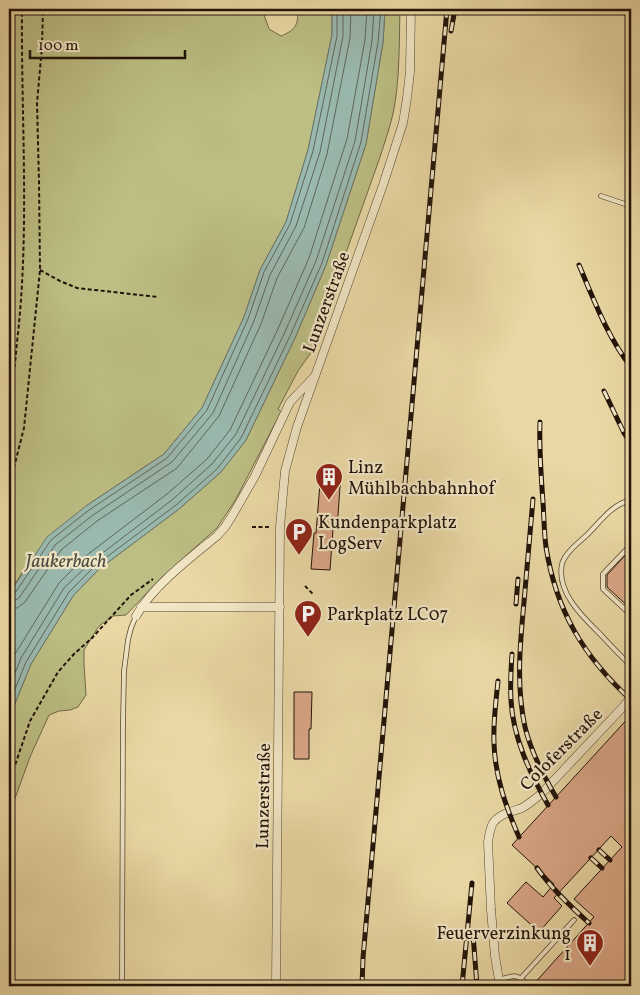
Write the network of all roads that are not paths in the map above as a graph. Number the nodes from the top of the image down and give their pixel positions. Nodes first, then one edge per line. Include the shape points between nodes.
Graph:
1 (411, 9) edge
2 (601, 196) dead end
3 (631, 206) edge
4 (316, 374) junction
5 (631, 500) edge
6 (631, 539) edge
7 (141, 607) junction
8 (280, 607) junction
9 (631, 615) edge
10 (136, 616) joint
11 (631, 666) edge
12 (631, 697) edge
13 (574, 920) dead end
14 (521, 978) junction
15 (500, 983) edge
16 (122, 986) edge
17 (276, 986) edge
18 (528, 986) edge

1 - 4 street, Lunzerstraße via 410,72 403,123
2 - 3 lane
4 - 7 street via 290,402 255,476 225,527
4 - 8 street, Lunzerstraße via 285,471 280,527
5 - 11 lane via 612,509 568,554 562,564 562,577 570,601 579,613
6 - 9 lane via 627,549 603,574 603,589
7 - 8 street
7 - 10 street
8 - 17 street, Lunzerstraße
10 - 16 lane via 128,640 124,671
12 - 15 street, Coloferstraße via 542,794 494,823 488,842 491,910
13 - 14 lane
14 - 15 lane via 515,976
14 - 18 lane

